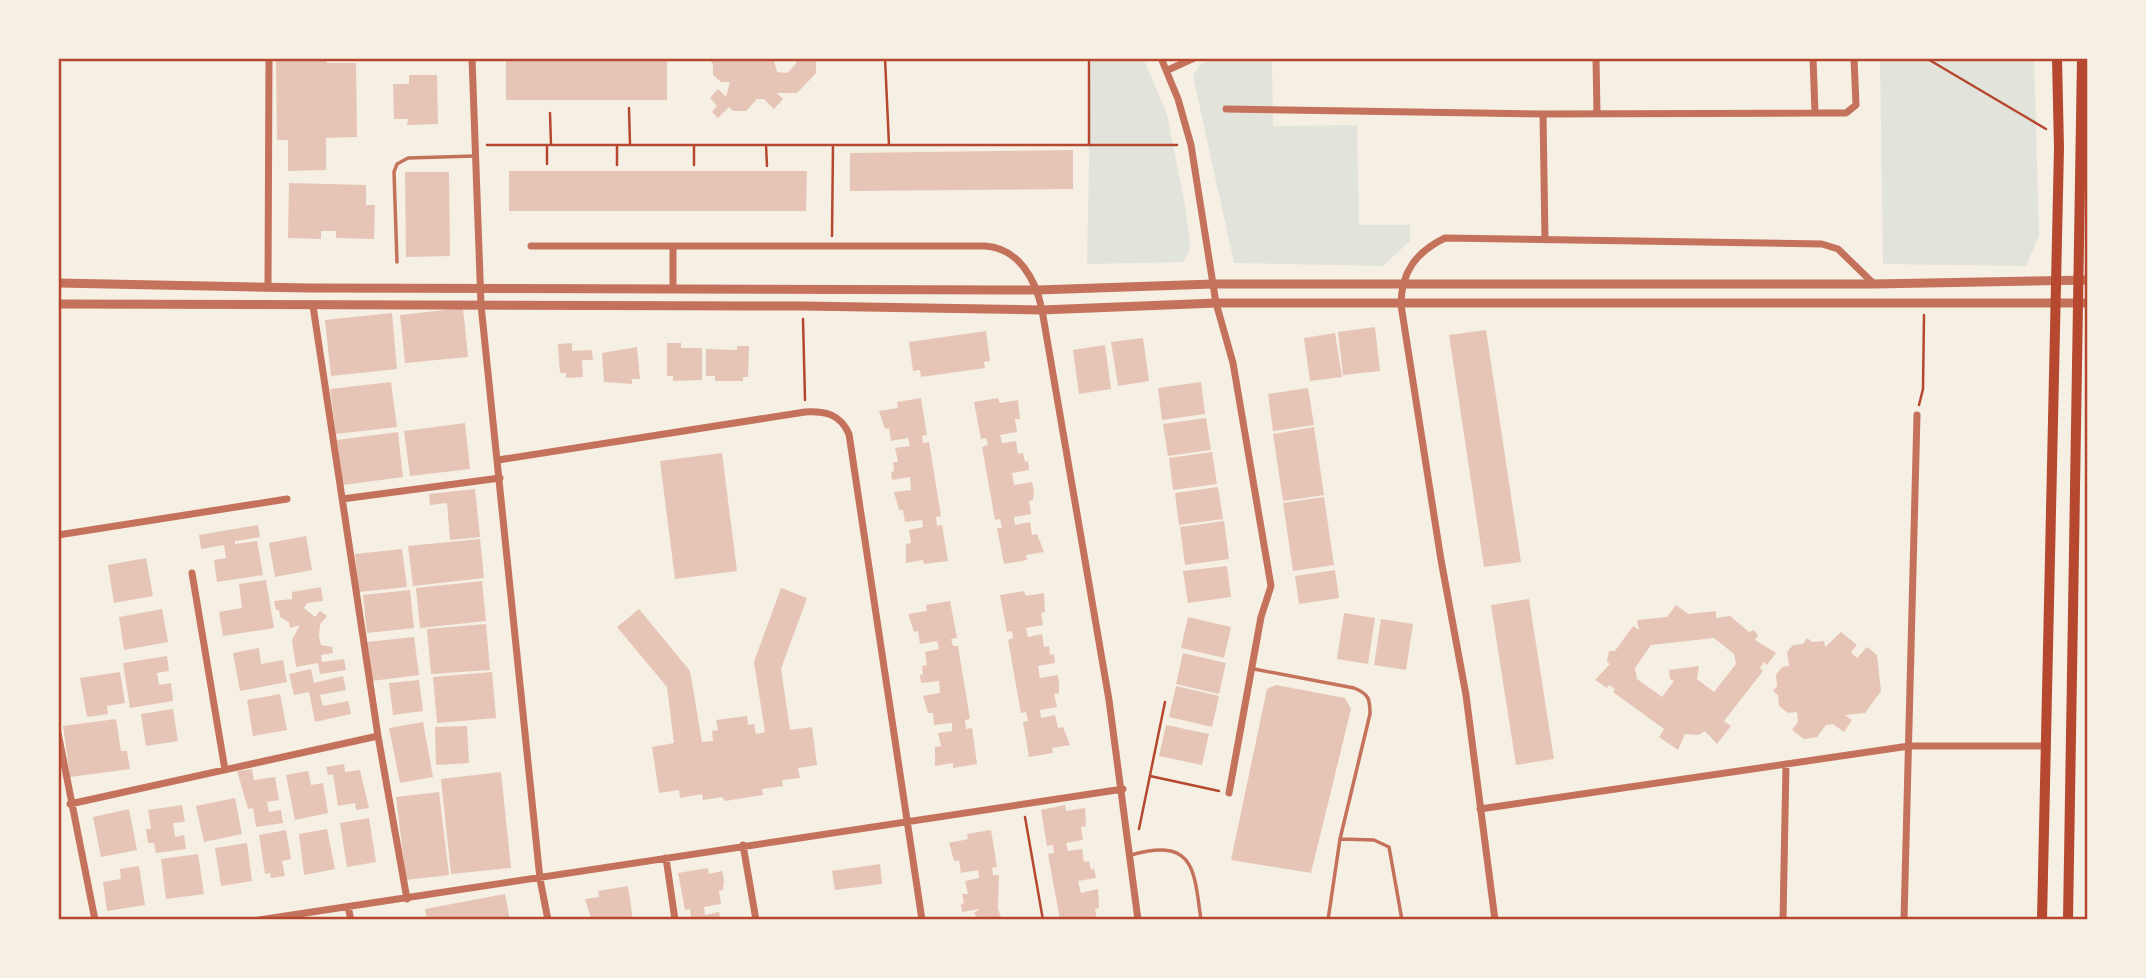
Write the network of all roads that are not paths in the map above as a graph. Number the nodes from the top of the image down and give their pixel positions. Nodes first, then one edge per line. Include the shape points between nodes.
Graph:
1 (269, 58) edge
2 (472, 58) edge
3 (1161, 58) edge
4 (1194, 58) edge
5 (1595, 58) edge
6 (1812, 58) edge
7 (1854, 58) edge
8 (2057, 58) edge
9 (2082, 58) edge
10 (1168, 70) junction
11 (1226, 108) dead end
12 (1815, 113) junction
13 (1544, 114) junction
14 (1597, 114) junction
15 (474, 156) junction
16 (1545, 240) junction
17 (531, 246) dead end
18 (673, 246) junction
19 (397, 262) dead end
20 (2084, 280) edge
21 (2055, 281) junction
22 (58, 283) edge
23 (1401, 283) junction
24 (1213, 284) junction
25 (1874, 284) junction
26 (268, 288) junction
27 (480, 288) junction
28 (673, 288) junction
29 (1038, 290) junction
30 (1216, 303) junction
31 (2083, 303) edge
32 (58, 304) edge
33 (1401, 304) junction
34 (2054, 304) junction
35 (481, 305) junction
36 (313, 306) junction
37 (1041, 310) junction
38 (1917, 415) road end
39 (498, 460) junction
40 (500, 478) junction
41 (288, 499) dead end
42 (342, 499) junction
43 (58, 535) edge
44 (192, 573) dead end
45 (1254, 669) junction
46 (58, 733) edge
47 (378, 736) junction
48 (1909, 746) junction
49 (2045, 746) junction
50 (1786, 764) junction
51 (225, 770) junction
52 (1123, 789) junction
53 (1229, 793) road end
54 (70, 804) junction
55 (1480, 809) junction
56 (908, 820) junction
57 (1340, 839) junction
58 (743, 845) junction
59 (1132, 855) junction
60 (666, 858) junction
61 (540, 879) junction
62 (407, 899) junction
63 (348, 907) junction
64 (95, 920) edge
65 (259, 920) edge
66 (351, 920) edge
67 (548, 920) edge
68 (675, 920) edge
69 (756, 920) edge
70 (922, 920) edge
71 (1138, 920) edge
72 (1201, 920) edge
73 (1328, 920) edge
74 (1402, 920) edge
75 (1495, 920) edge
76 (1783, 920) edge
77 (1904, 920) edge
78 (2042, 920) edge
79 (2068, 920) edge

1 - 26 street
2 - 15 street
3 - 10 street
4 - 10 street
5 - 14 street
6 - 12 street
7 - 12 street via 1856,104 1846,113
8 - 21 main road
9 - 20 main road
10 - 24 street via 1191,145
11 - 13 street
12 - 14 street
13 - 14 street
13 - 16 street
15 - 19 lane via 408,158 397,164
15 - 27 street
16 - 23 street via 1445,238 1429,246
16 - 25 street via 1822,244 1838,249
17 - 18 street
18 - 28 street
18 - 29 street via 993,247 1018,262
20 - 21 street
20 - 31 main road
21 - 25 street
21 - 34 main road
22 - 26 street
23 - 24 street
23 - 25 street
23 - 33 street
24 - 29 street
24 - 30 street
26 - 27 street
27 - 28 street
27 - 35 street
28 - 29 street
29 - 37 street
30 - 33 street
30 - 37 street
30 - 45 street via 1233,363 1271,586 1261,617
31 - 34 street
31 - 79 main road
32 - 36 street
33 - 34 street
33 - 55 street via 1466,695
34 - 49 main road
35 - 36 street
35 - 37 street
35 - 39 street
36 - 42 street
37 - 52 street
38 - 48 street
39 - 40 street
39 - 56 street via 805,412 836,416 849,434
40 - 42 street
40 - 61 street
41 - 43 street
42 - 47 street
44 - 51 street
45 - 53 street
45 - 57 lane via 1354,688 1370,700
46 - 54 street
47 - 51 street
47 - 62 street
48 - 49 street
48 - 50 street
48 - 77 street
49 - 78 main road
50 - 55 street
50 - 76 street
51 - 54 street
52 - 56 street
52 - 59 street
54 - 64 street
55 - 75 street
56 - 58 street
56 - 70 street
57 - 73 lane
57 - 74 lane via 1374,840 1389,847
58 - 60 street
58 - 69 street
59 - 71 street
59 - 72 lane via 1173,852 1187,861 1194,871
60 - 61 street
60 - 68 street
61 - 62 street
61 - 67 street
62 - 63 street
63 - 65 street
63 - 66 street

